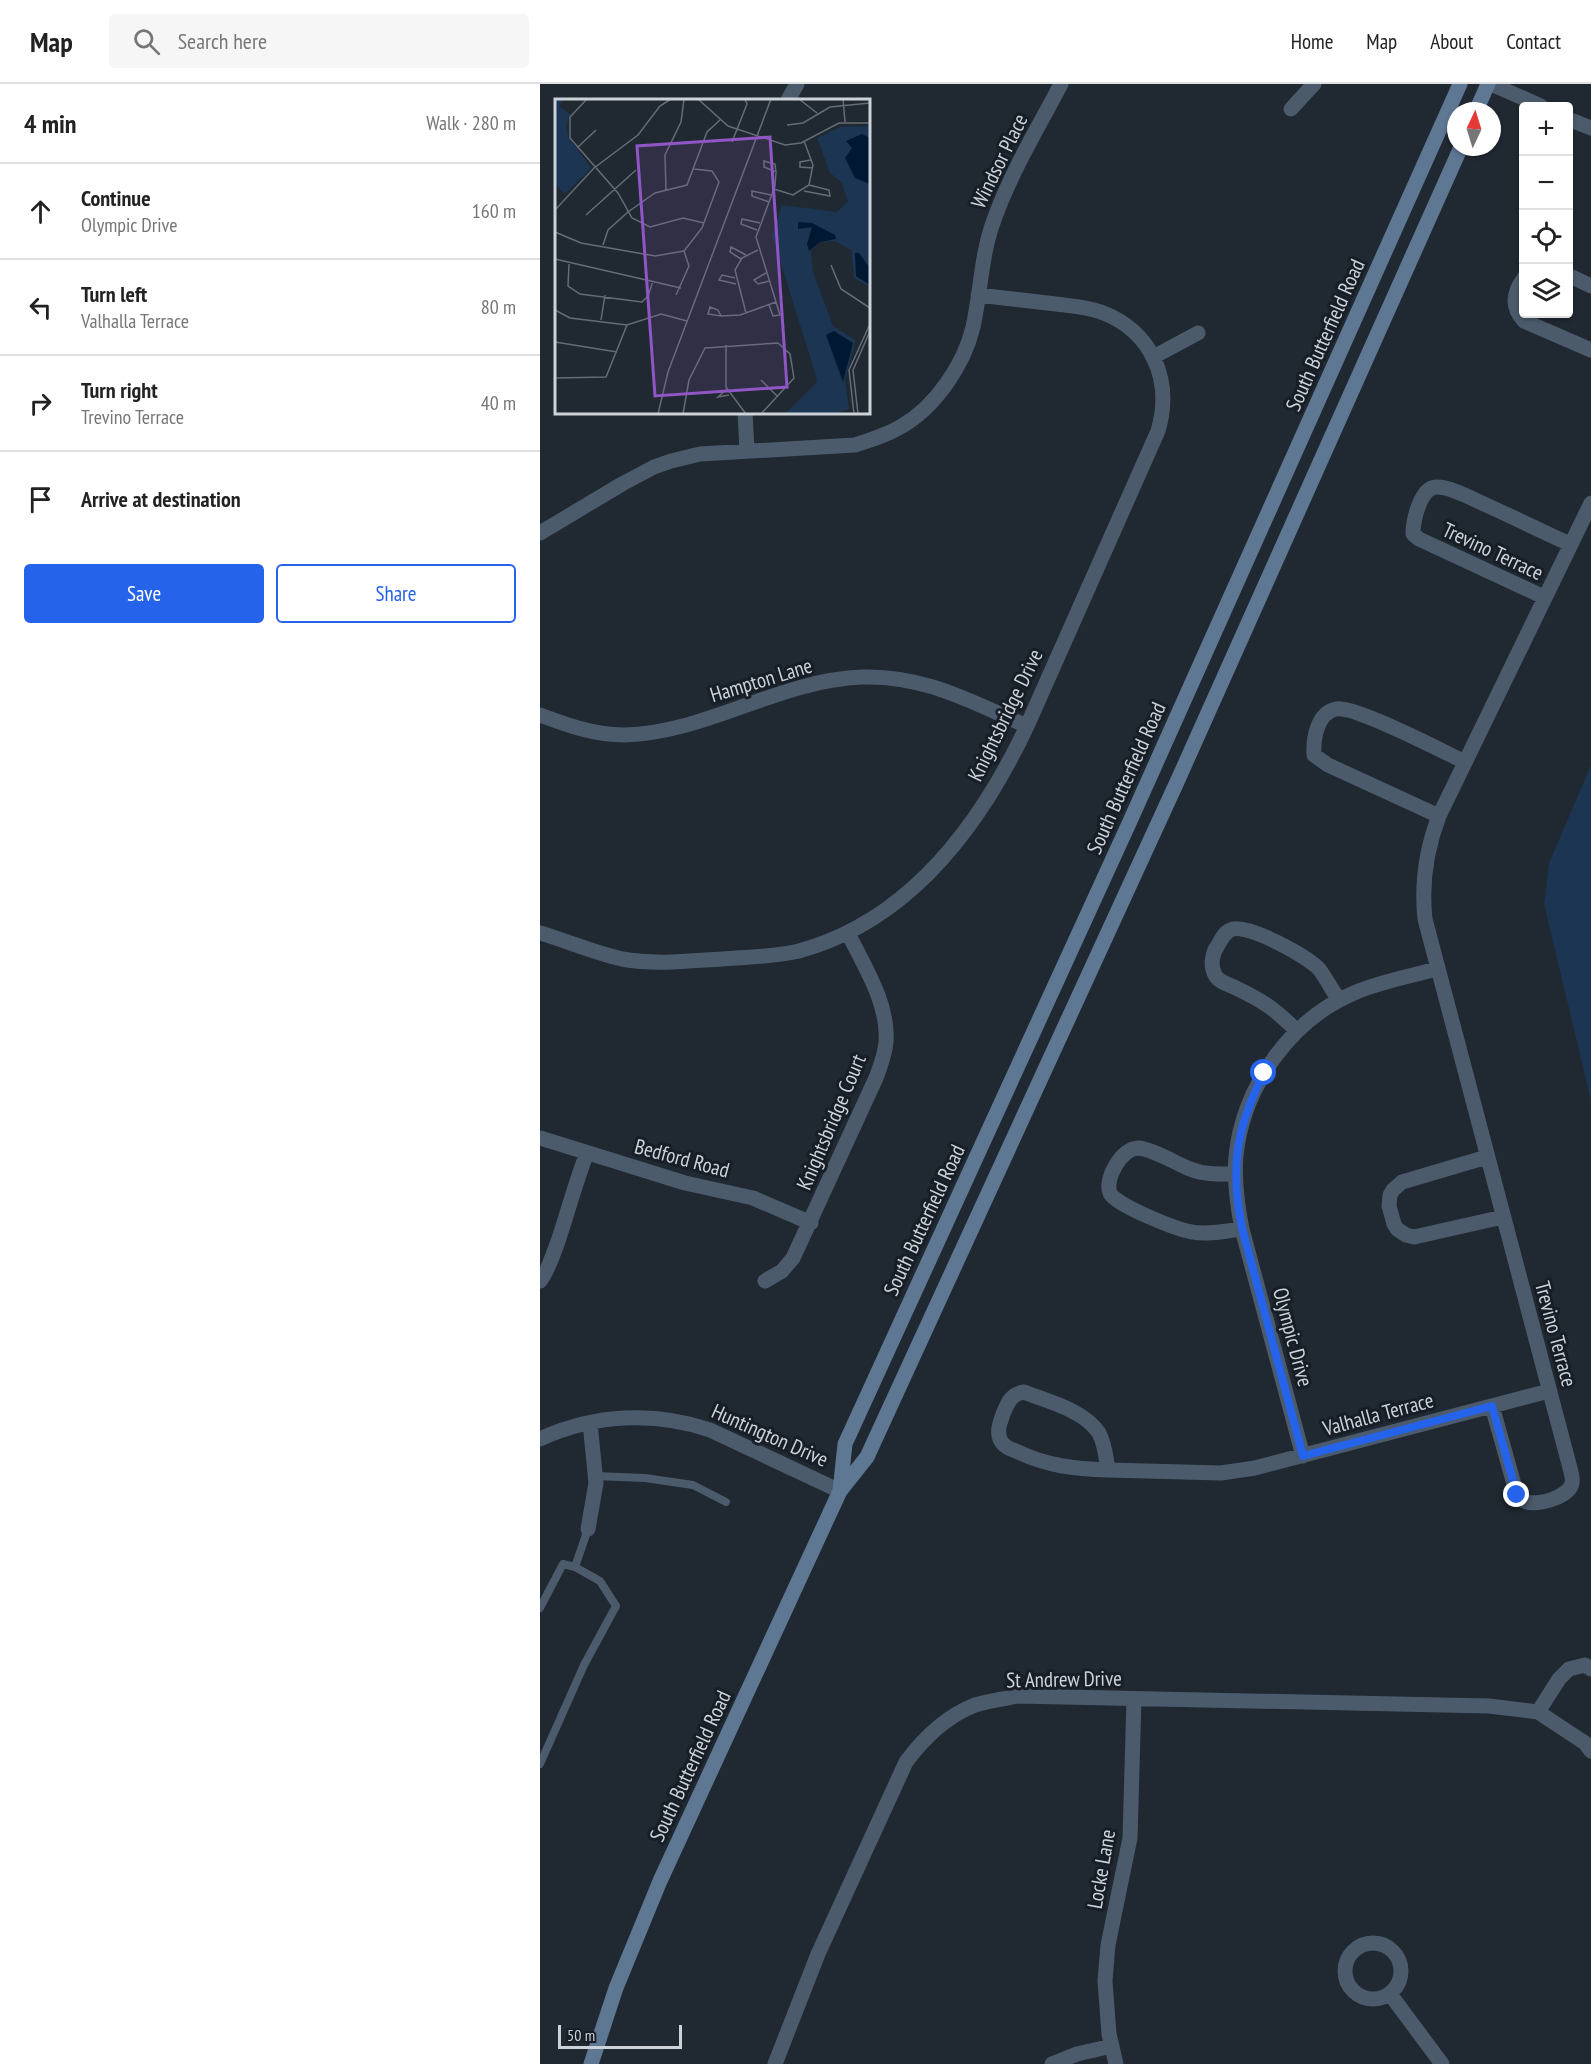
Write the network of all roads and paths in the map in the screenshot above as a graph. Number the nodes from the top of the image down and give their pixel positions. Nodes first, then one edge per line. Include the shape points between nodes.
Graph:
1 (796, 84) edge
2 (1061, 84) edge
3 (1314, 84) edge
4 (1460, 84) edge
5 (1489, 84) edge
6 (788, 99) edge
7 (1480, 102) edge
8 (1532, 102) edge
9 (1291, 109) dead end
10 (1573, 121) edge
11 (1591, 128) edge
12 (1457, 156) edge
13 (1573, 277) edge
14 (1519, 284) edge
15 (1591, 286) edge
16 (978, 295) junction
17 (1519, 315) edge
18 (1521, 318) edge
19 (1198, 333) dead end
20 (1591, 350) edge
21 (1155, 356) junction
22 (745, 414) edge
23 (747, 451) junction
24 (1591, 503) edge
25 (540, 533) edge
26 (1570, 543) junction
27 (1544, 597) junction
28 (540, 715) edge
29 (1027, 726) junction
30 (1465, 762) junction
31 (1439, 816) junction
32 (540, 933) edge
33 (848, 933) junction
34 (1437, 969) junction
35 (1339, 1000) junction
36 (1297, 1031) junction
37 (540, 1138) edge
38 (587, 1153) junction
39 (1487, 1156) junction
40 (1235, 1174) junction
41 (1503, 1217) junction
42 (811, 1223) junction
43 (1242, 1228) junction
44 (540, 1281) edge
45 (765, 1281) dead end
46 (1549, 1391) junction
47 (1492, 1406) junction
48 (590, 1423) junction
49 (540, 1439) edge
50 (1303, 1456) junction
51 (1108, 1470) junction
52 (595, 1476) junction
53 (840, 1491) junction
54 (726, 1502) dead end
55 (588, 1529) joint
56 (575, 1567) junction
57 (540, 1608) edge
58 (1591, 1669) edge
59 (1134, 1699) junction
60 (1538, 1712) junction
61 (1589, 1743) edge
62 (540, 1764) edge
63 (1389, 1994) dead end
64 (1112, 2046) junction
65 (591, 2064) edge
66 (775, 2064) edge
67 (1052, 2064) edge
68 (1116, 2064) edge
69 (1442, 2064) edge

1 - 6 street
2 - 16 street, Windsor Place via 992,222
3 - 9 street
4 - 53 main road, South Butterfield Road via 1136,808 844,1444
5 - 7 main road
5 - 8 street
10 - 11 street
12 - 53 main road, South Butterfield Road via 1177,782 867,1457
13 - 15 street
14 - 17 street via 1514,301
16 - 21 street, Knightsbridge Drive via 1100,311 1133,331
16 - 23 street, Windsor Place via 968,343 953,373 932,400 902,426 855,445
18 - 20 street
19 - 21 street
21 - 29 street, Knightsbridge Drive via 1164,403 1158,431
22 - 23 street
23 - 25 street, Windsor Place via 700,454 654,467
24 - 26 street, Trevino Terrace
26 - 27 street, Trevino Terrace
26 - 27 street, Trevino Terrace via 1437,486 1419,505 1413,523 1413,534 1419,539
27 - 30 street, Trevino Terrace
28 - 29 street, Hampton Lane via 597,733 662,732 814,683 877,677 933,686
29 - 33 street, Knightsbridge Drive via 990,795 942,860 891,908
30 - 31 street, Trevino Terrace
30 - 31 street via 1359,713 1339,708 1322,718 1313,741 1314,755
31 - 34 street, Trevino Terrace via 1429,842 1422,896
32 - 33 street, Knightsbridge Drive via 622,958 663,962 779,955
33 - 42 street, Knightsbridge Court via 880,1000 886,1042 876,1078
34 - 35 street, Olympic Drive
34 - 39 street, Trevino Terrace
35 - 36 street, Olympic Drive
35 - 36 street via 1318,969 1296,951 1244,929 1227,932 1215,950 1214,974 1220,981 1266,1003
36 - 40 street, Olympic Drive via 1264,1073 1251,1098 1236,1154
37 - 38 street, Bedford Road
38 - 42 street, Bedford Road via 685,1183 753,1198
38 - 44 street via 560,1236
39 - 41 street, Trevino Terrace
39 - 41 street via 1401,1182 1390,1195 1389,1206 1397,1229 1414,1237
40 - 43 street, Olympic Drive
40 - 43 street via 1191,1170 1138,1148 1121,1157 1109,1187 1118,1202 1170,1227 1192,1233
41 - 46 street, Trevino Terrace
42 - 45 street, Knightsbridge Court via 793,1258
43 - 50 street, Olympic Drive
46 - 47 street, Valhalla Terrace
46 - 47 street, Trevino Terrace via 1572,1484 1562,1496 1548,1501 1531,1503 1517,1495
47 - 50 street, Valhalla Terrace
48 - 49 street, Huntington Drive
48 - 52 street
48 - 53 street, Huntington Drive via 633,1417 694,1424
50 - 51 street, Valhalla Terrace via 1221,1473
51 - 51 street, Valhalla Terrace via 1100,1434 1088,1420 1024,1392 1011,1397 998,1429 1004,1445 1044,1463 1079,1470
52 - 54 lane via 693,1485
52 - 55 street
53 - 65 main road, South Butterfield Road via 660,1881 616,1988
55 - 56 lane
56 - 57 lane via 563,1564
56 - 62 lane via 600,1581 616,1606 584,1665
58 - 60 street via 1585,1665 1569,1669
59 - 60 street, St Andrew Drive via 1489,1706
59 - 64 street, Locke Lane via 1131,1838 1108,1945 1105,1981
59 - 66 street, St Andrew Drive via 1017,1696 976,1705 934,1731 917,1747 882,1811 822,1943
60 - 61 street
63 - 69 street
64 - 67 street
64 - 68 street, Locke Lane

